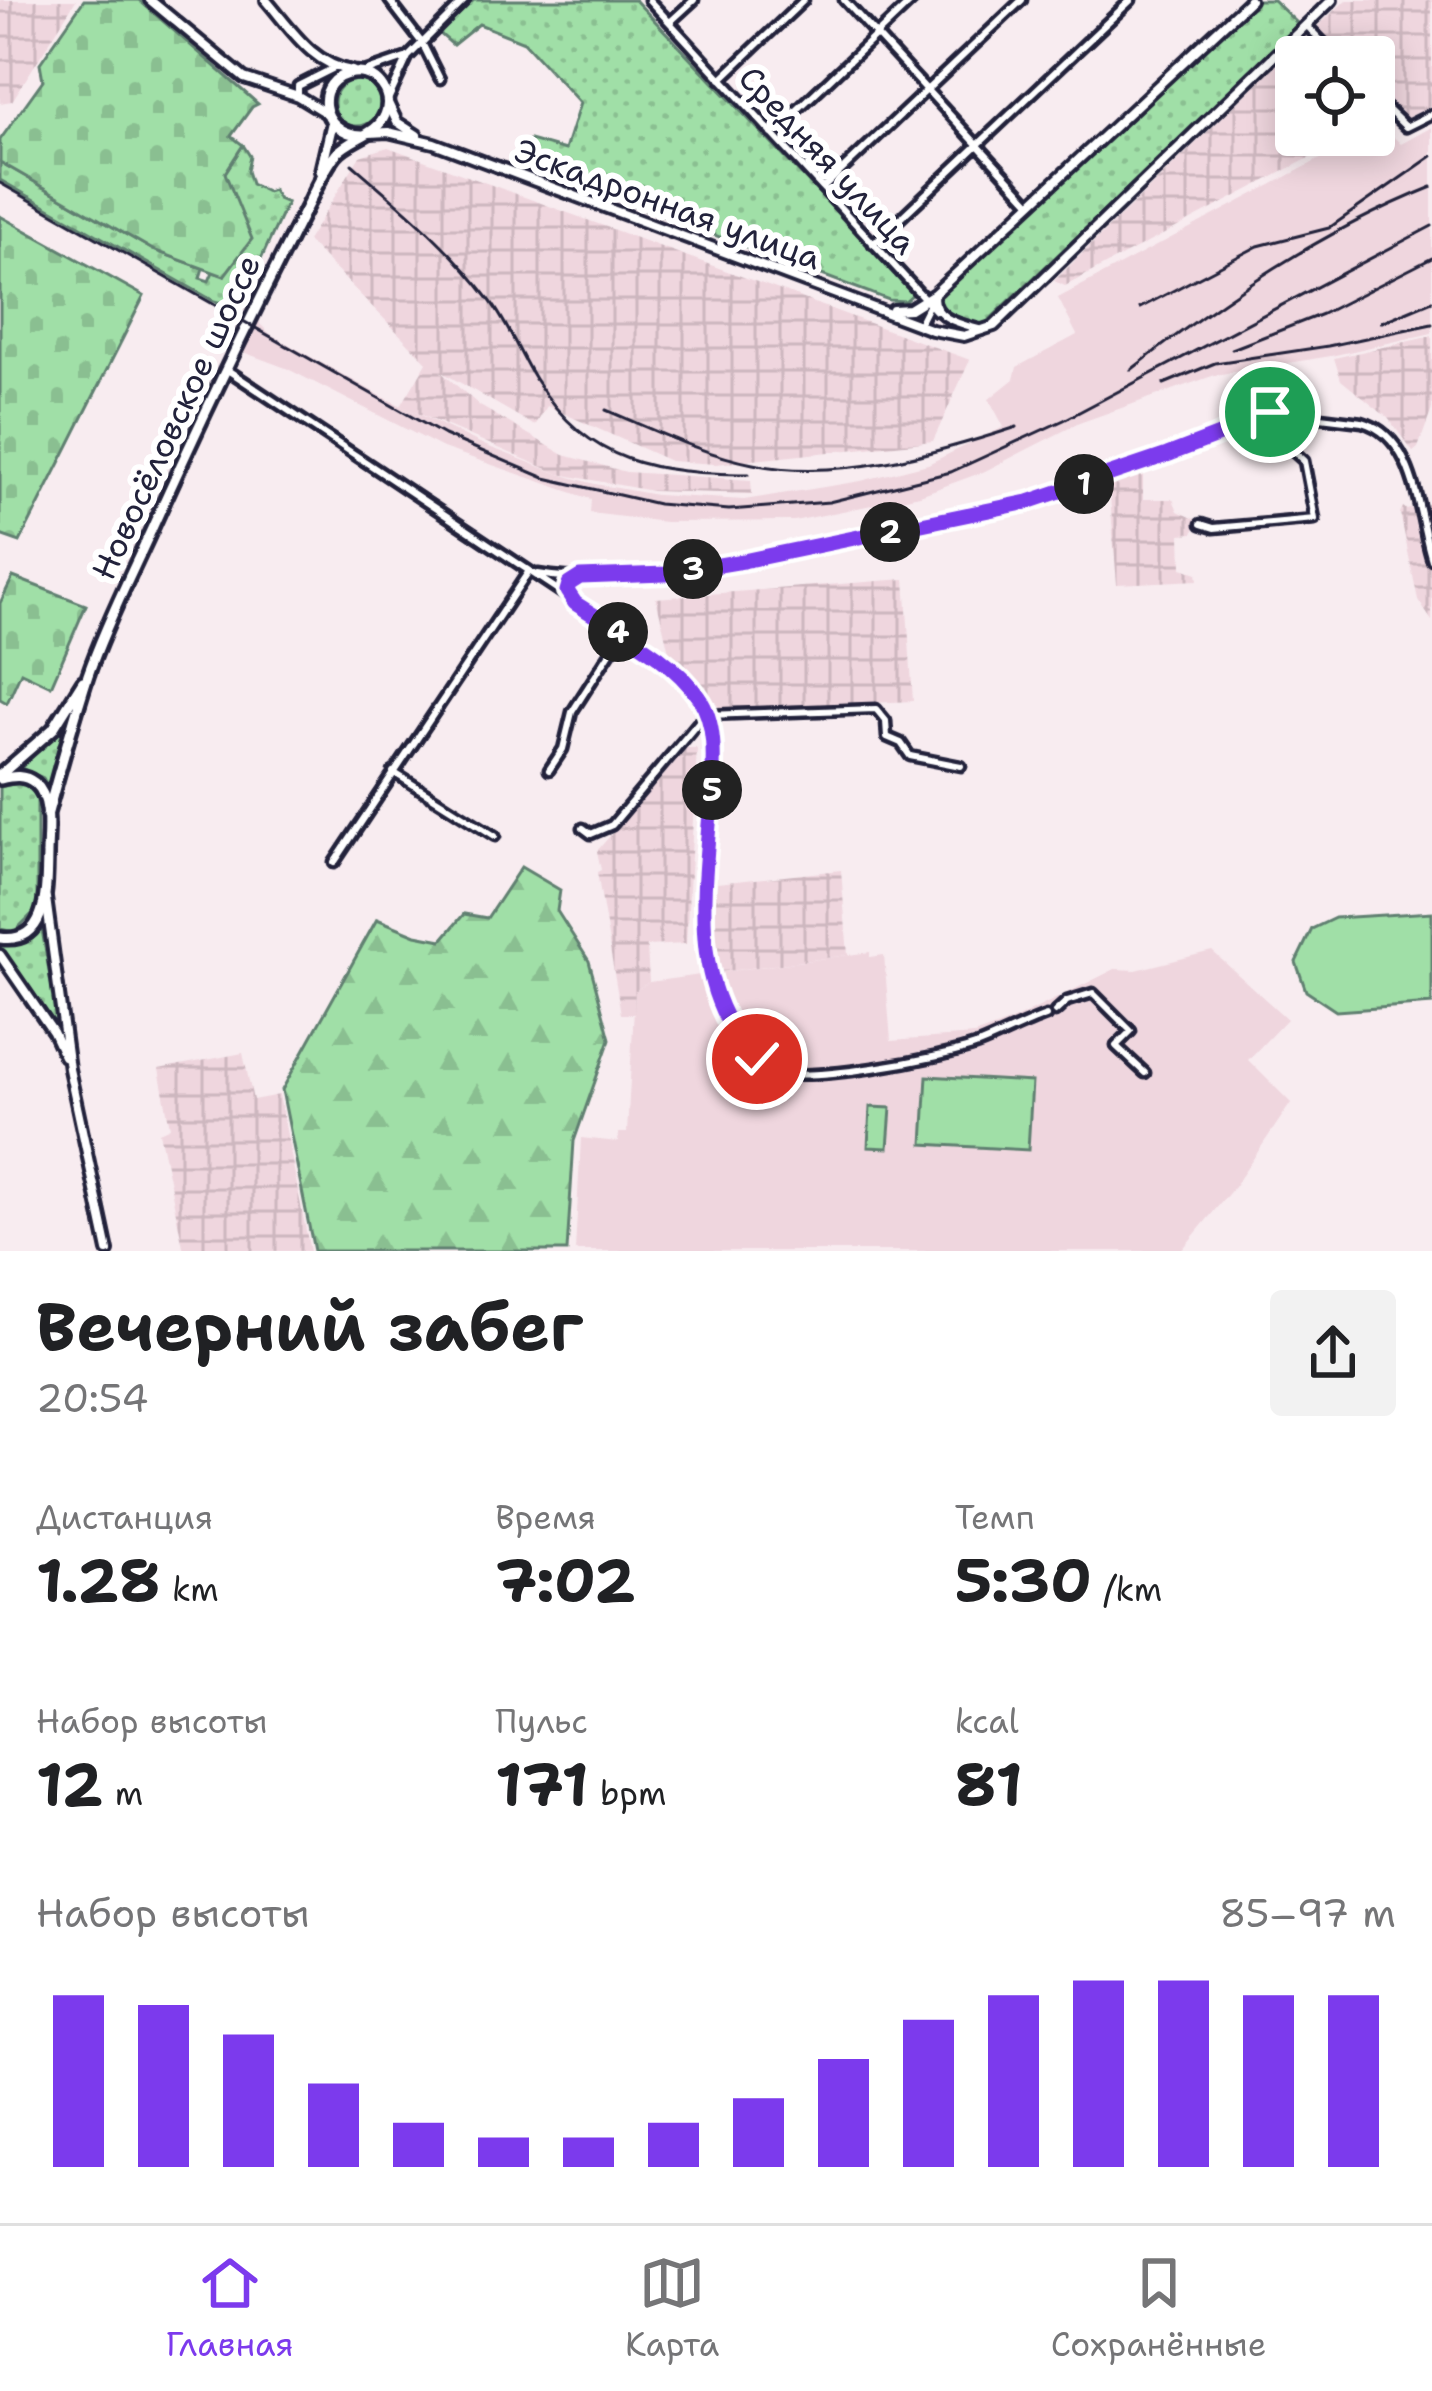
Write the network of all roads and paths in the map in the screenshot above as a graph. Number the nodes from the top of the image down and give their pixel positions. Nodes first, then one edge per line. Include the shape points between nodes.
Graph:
1 (149, 0) edge
2 (266, 0) edge
3 (389, 0) edge
4 (465, 0) edge
5 (649, 0) edge
6 (694, 0) edge
7 (804, 0) edge
8 (844, 0) edge
9 (913, 0) edge
10 (1022, 0) edge
11 (1132, 0) edge
12 (1250, 0) edge
13 (1333, 0) edge
14 (669, 22) junction
15 (1306, 25) junction
16 (876, 35) junction
17 (1316, 36) edge
18 (422, 43) junction
19 (408, 57) junction
20 (334, 68) junction
21 (359, 72) junction
22 (440, 79) dead end
23 (721, 79) junction
24 (927, 90) junction
25 (298, 96) junction
26 (388, 102) junction
27 (1432, 114) edge
28 (1395, 116) edge
29 (329, 118) junction
30 (772, 134) junction
31 (362, 135) junction
32 (434, 143) junction
33 (977, 145) junction
34 (316, 186) junction
35 (823, 188) junction
36 (1031, 203) junction
37 (872, 244) junction
38 (934, 294) junction
39 (930, 305) junction
40 (885, 309) junction
41 (919, 324) junction
42 (985, 331) junction
43 (226, 369) junction
44 (1267, 414) junction
45 (1201, 524) dead end
46 (1432, 560) edge
47 (529, 571) junction
48 (580, 577) junction
49 (575, 603) junction
50 (622, 634) junction
51 (89, 672) junction
52 (708, 714) junction
53 (961, 766) dead end
54 (549, 770) dead end
55 (393, 772) junction
56 (0, 777) edge
57 (47, 816) junction
58 (583, 828) dead end
59 (495, 836) dead end
60 (334, 862) dead end
61 (46, 895) junction
62 (0, 938) edge
63 (0, 955) edge
64 (1055, 1012) dead end
65 (1046, 1016) dead end
66 (69, 1069) junction
67 (1145, 1073) dead end
68 (108, 1251) edge

1 - 25 main road via 244,78
2 - 20 main road
3 - 18 street
4 - 18 street
5 - 14 street, Средняя улица
6 - 14 street
7 - 23 street
8 - 16 street
9 - 16 street
10 - 24 street
11 - 33 street
12 - 36 main road
13 - 15 main road
14 - 23 street, Средняя улица
15 - 17 street
15 - 42 main road
16 - 24 street
16 - 30 street
18 - 19 street
18 - 22 street
19 - 21 street
19 - 26 street
20 - 21 main road
20 - 25 street via 298,86
21 - 26 main road via 378,81
21 - 29 main road via 336,80 326,96
23 - 30 street, Средняя улица
24 - 33 street
24 - 35 street
25 - 29 main road
26 - 31 main road via 381,122
26 - 32 main road via 402,127
27 - 28 street via 1406,127
29 - 31 main road via 345,133
29 - 34 main road, Новосёловское шоссе
30 - 35 street, Средняя улица
31 - 32 main road
31 - 34 main road, Новосёловское шоссе via 338,152
32 - 40 main road, Эскадронная улица
33 - 36 street
33 - 37 street
34 - 43 main road, Новосёловское шоссе
35 - 37 street, Средняя улица
36 - 38 main road
37 - 39 street, Средняя улица
38 - 39 main road
38 - 39 street
39 - 40 main road
39 - 41 street
39 - 42 street
40 - 41 main road, Эскадронная улица
41 - 42 main road, Эскадронная улица via 964,336
43 - 47 street
43 - 51 main road, Новосёловское шоссе
44 - 45 street via 1304,460 1315,519
44 - 46 street via 1374,425 1419,498
44 - 48 street via 1028,502 666,574
47 - 48 street
47 - 49 street
47 - 55 street
48 - 49 street via 567,587
49 - 50 street
50 - 52 street via 660,658
50 - 54 street via 572,712
51 - 56 main road, Новосёловское шоссе via 53,729
51 - 57 main road, Новосёловское шоссе
52 - 53 street via 875,709 887,737 910,756
52 - 58 street via 612,825 591,834
52 - 65 street via 705,955 730,1029 757,1059 789,1074 841,1073 976,1046
55 - 59 street
55 - 60 street
56 - 57 main road via 31,780 43,792
57 - 61 main road, Новосёловское шоссе
61 - 62 main road via 30,932
61 - 66 main road
63 - 66 main road
64 - 67 street via 1093,993 1131,1031 1116,1046
66 - 68 main road

